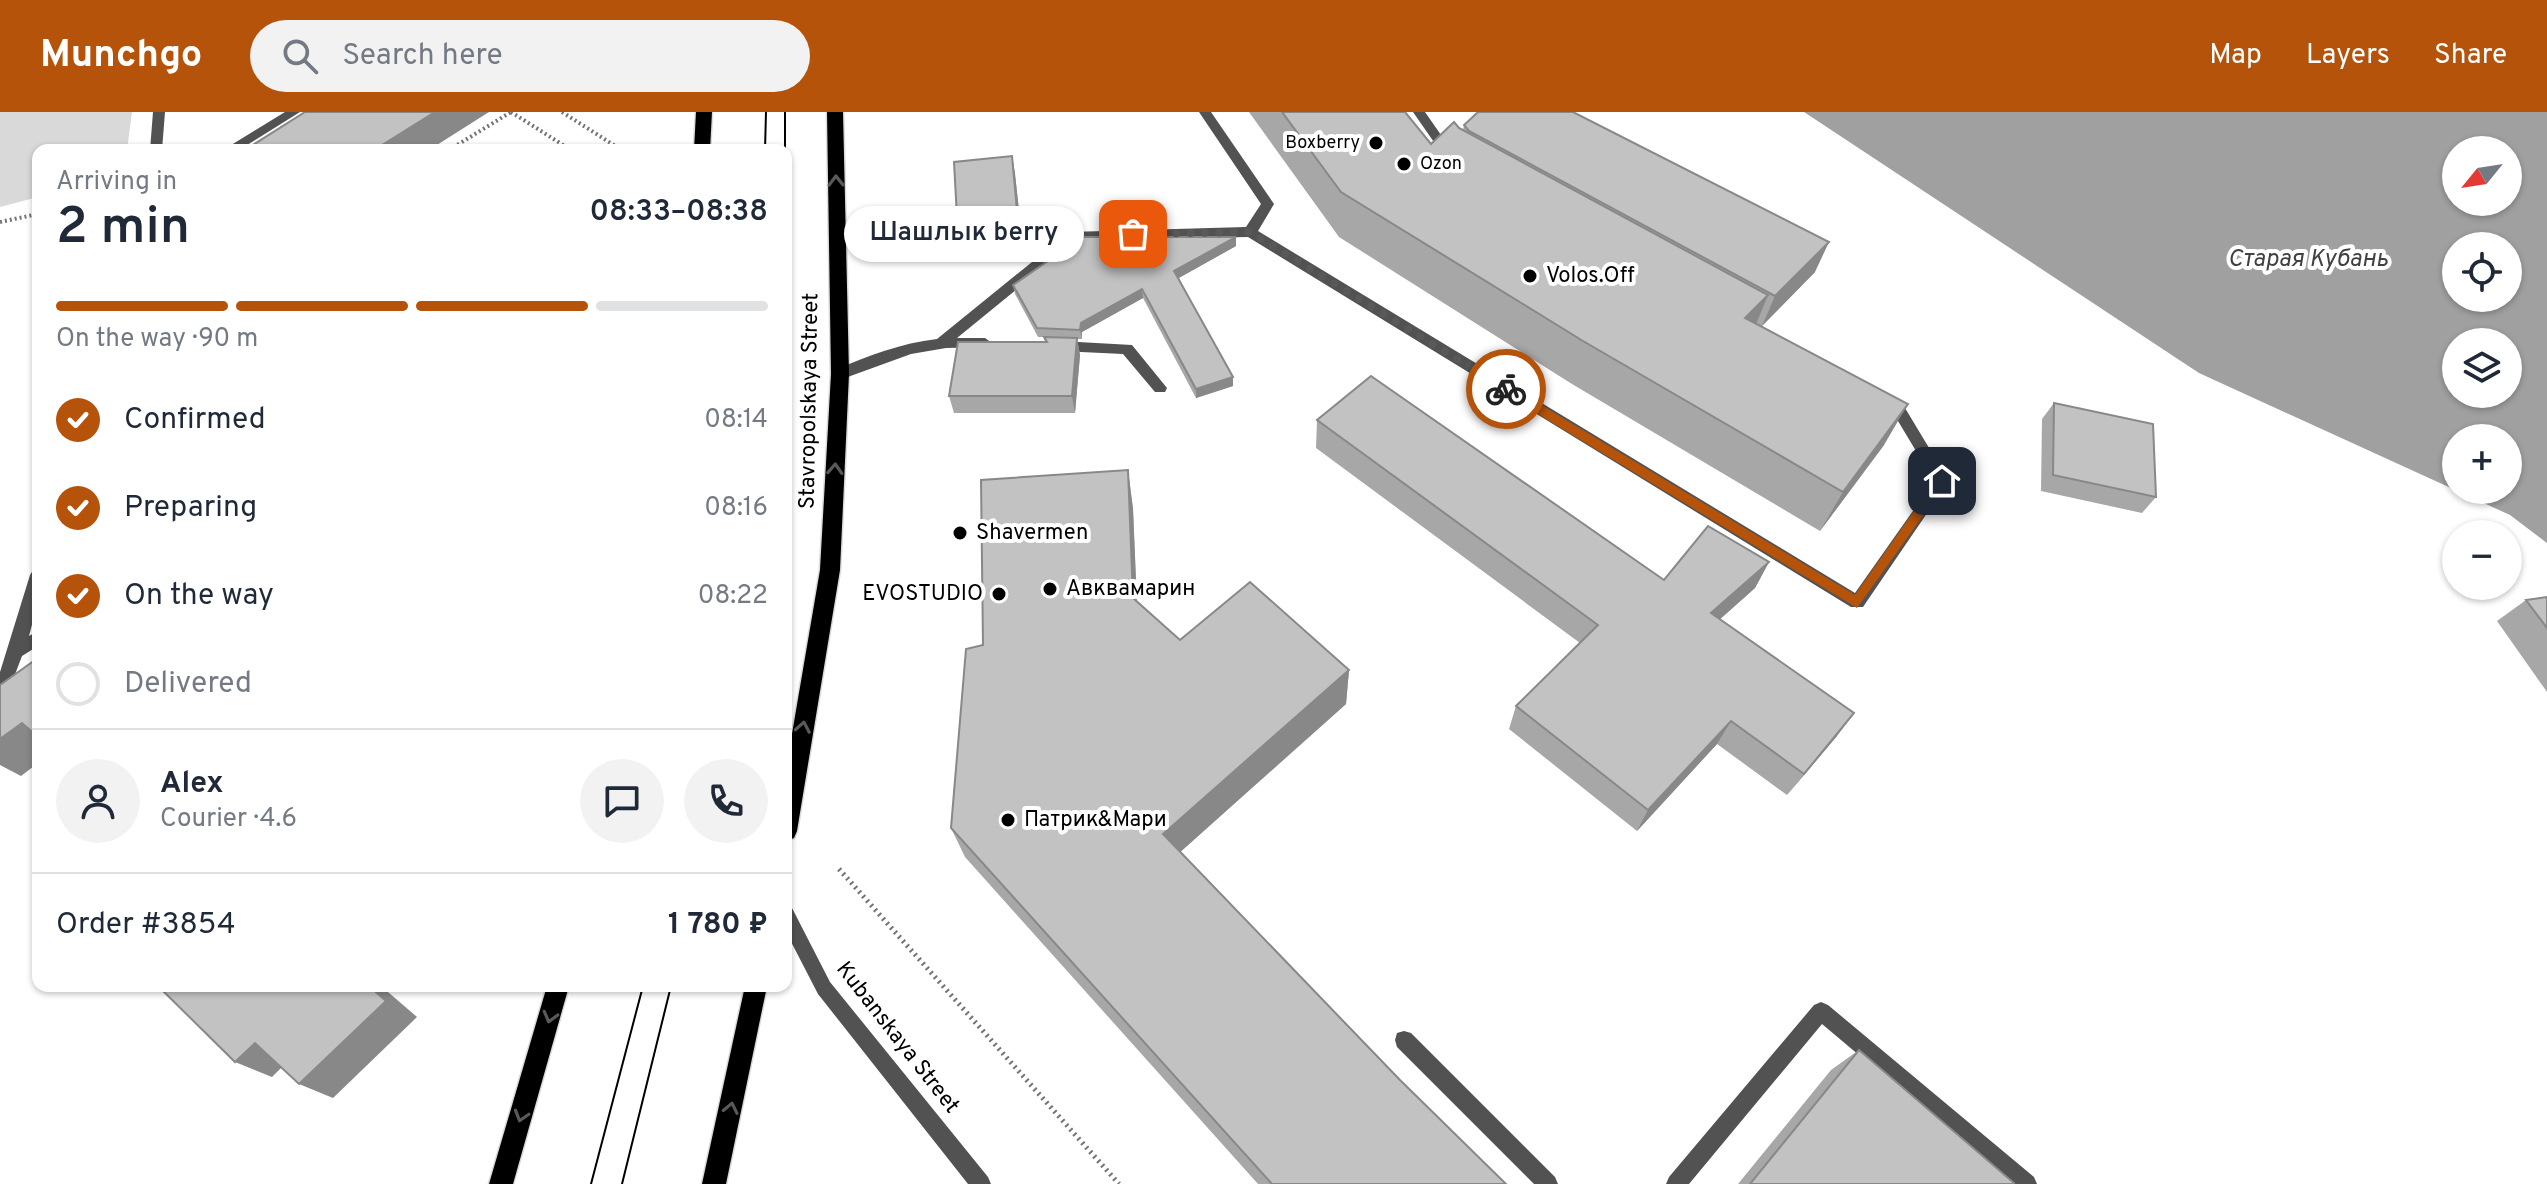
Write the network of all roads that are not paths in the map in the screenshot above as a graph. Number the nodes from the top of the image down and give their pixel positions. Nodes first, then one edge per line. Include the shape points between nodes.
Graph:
1 (159, 112) edge
2 (294, 112) edge
3 (704, 112) edge
4 (835, 112) edge
5 (1205, 112) edge
6 (1419, 112) edge
7 (156, 144) edge
8 (239, 144) edge
9 (702, 144) edge
10 (1458, 168) edge
11 (1250, 232) junction
12 (943, 341) junction
13 (1004, 344) edge
14 (1050, 346) edge
15 (840, 374) junction
16 (1160, 388) dead end
17 (1872, 397) edge
18 (32, 596) edge
19 (32, 642) edge
20 (16, 652) junction
21 (0, 693) edge
22 (792, 795) edge
23 (792, 926) edge
24 (556, 992) edge
25 (755, 992) edge
26 (1404, 1040) dead end
27 (501, 1184) edge
28 (714, 1184) edge
29 (981, 1184) edge
30 (1548, 1184) edge
31 (1676, 1184) edge
32 (2027, 1184) edge

1 - 7 street
2 - 8 street
3 - 9 main road
15 -> 4 main road, Stavropolskaya Street
5 - 11 street via 1268,204
6 - 10 street
11 - 12 street via 1074,235
11 - 17 street via 1857,602 1942,481 1900,412
12 - 13 street
12 - 15 street via 883,354
14 - 16 street via 1127,349
22 -> 15 main road, Stavropolskaya Street via 830,570
18 - 20 street
19 - 20 street
20 - 21 street
23 - 29 street, Kubanskaya Street via 824,988
24 -> 27 main road
28 -> 25 main road
26 - 30 street
31 - 32 street via 1821,1011

